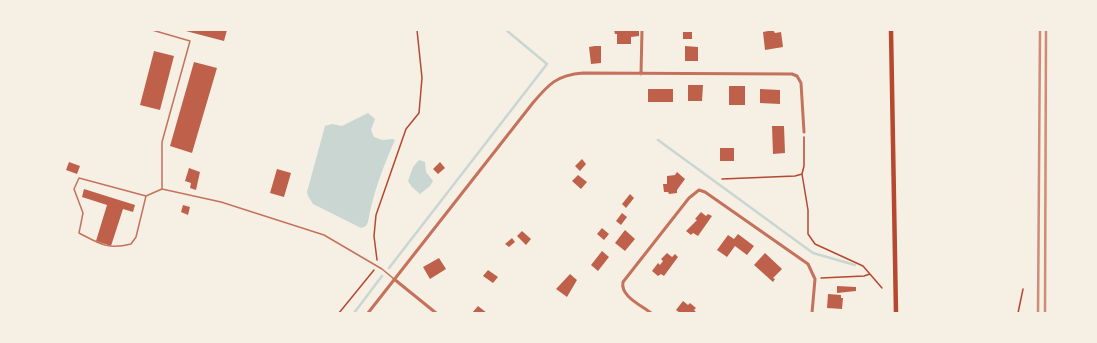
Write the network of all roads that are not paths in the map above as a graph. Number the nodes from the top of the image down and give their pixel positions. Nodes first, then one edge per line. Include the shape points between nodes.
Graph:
1 (152, 30) edge
2 (642, 30) edge
3 (891, 30) edge
4 (641, 74) junction
5 (804, 132) road end
6 (162, 189) junction
7 (146, 196) junction
8 (394, 279) junction
9 (368, 313) edge
10 (436, 313) edge
11 (651, 313) edge
12 (812, 313) edge
13 (896, 313) edge

1 - 6 lane via 190,41 162,142
2 - 4 street
3 - 13 main road
4 - 5 street via 797,76 801,83
4 - 8 street via 570,74 551,82
6 - 7 lane
6 - 8 lane via 221,202 324,235 378,266
7 - 7 lane via 79,178 74,189 83,213 79,233 103,246 117,248 131,244 136,237
8 - 9 street
8 - 10 street
11 - 12 street via 624,292 623,282 689,198 699,190 808,264 815,279

